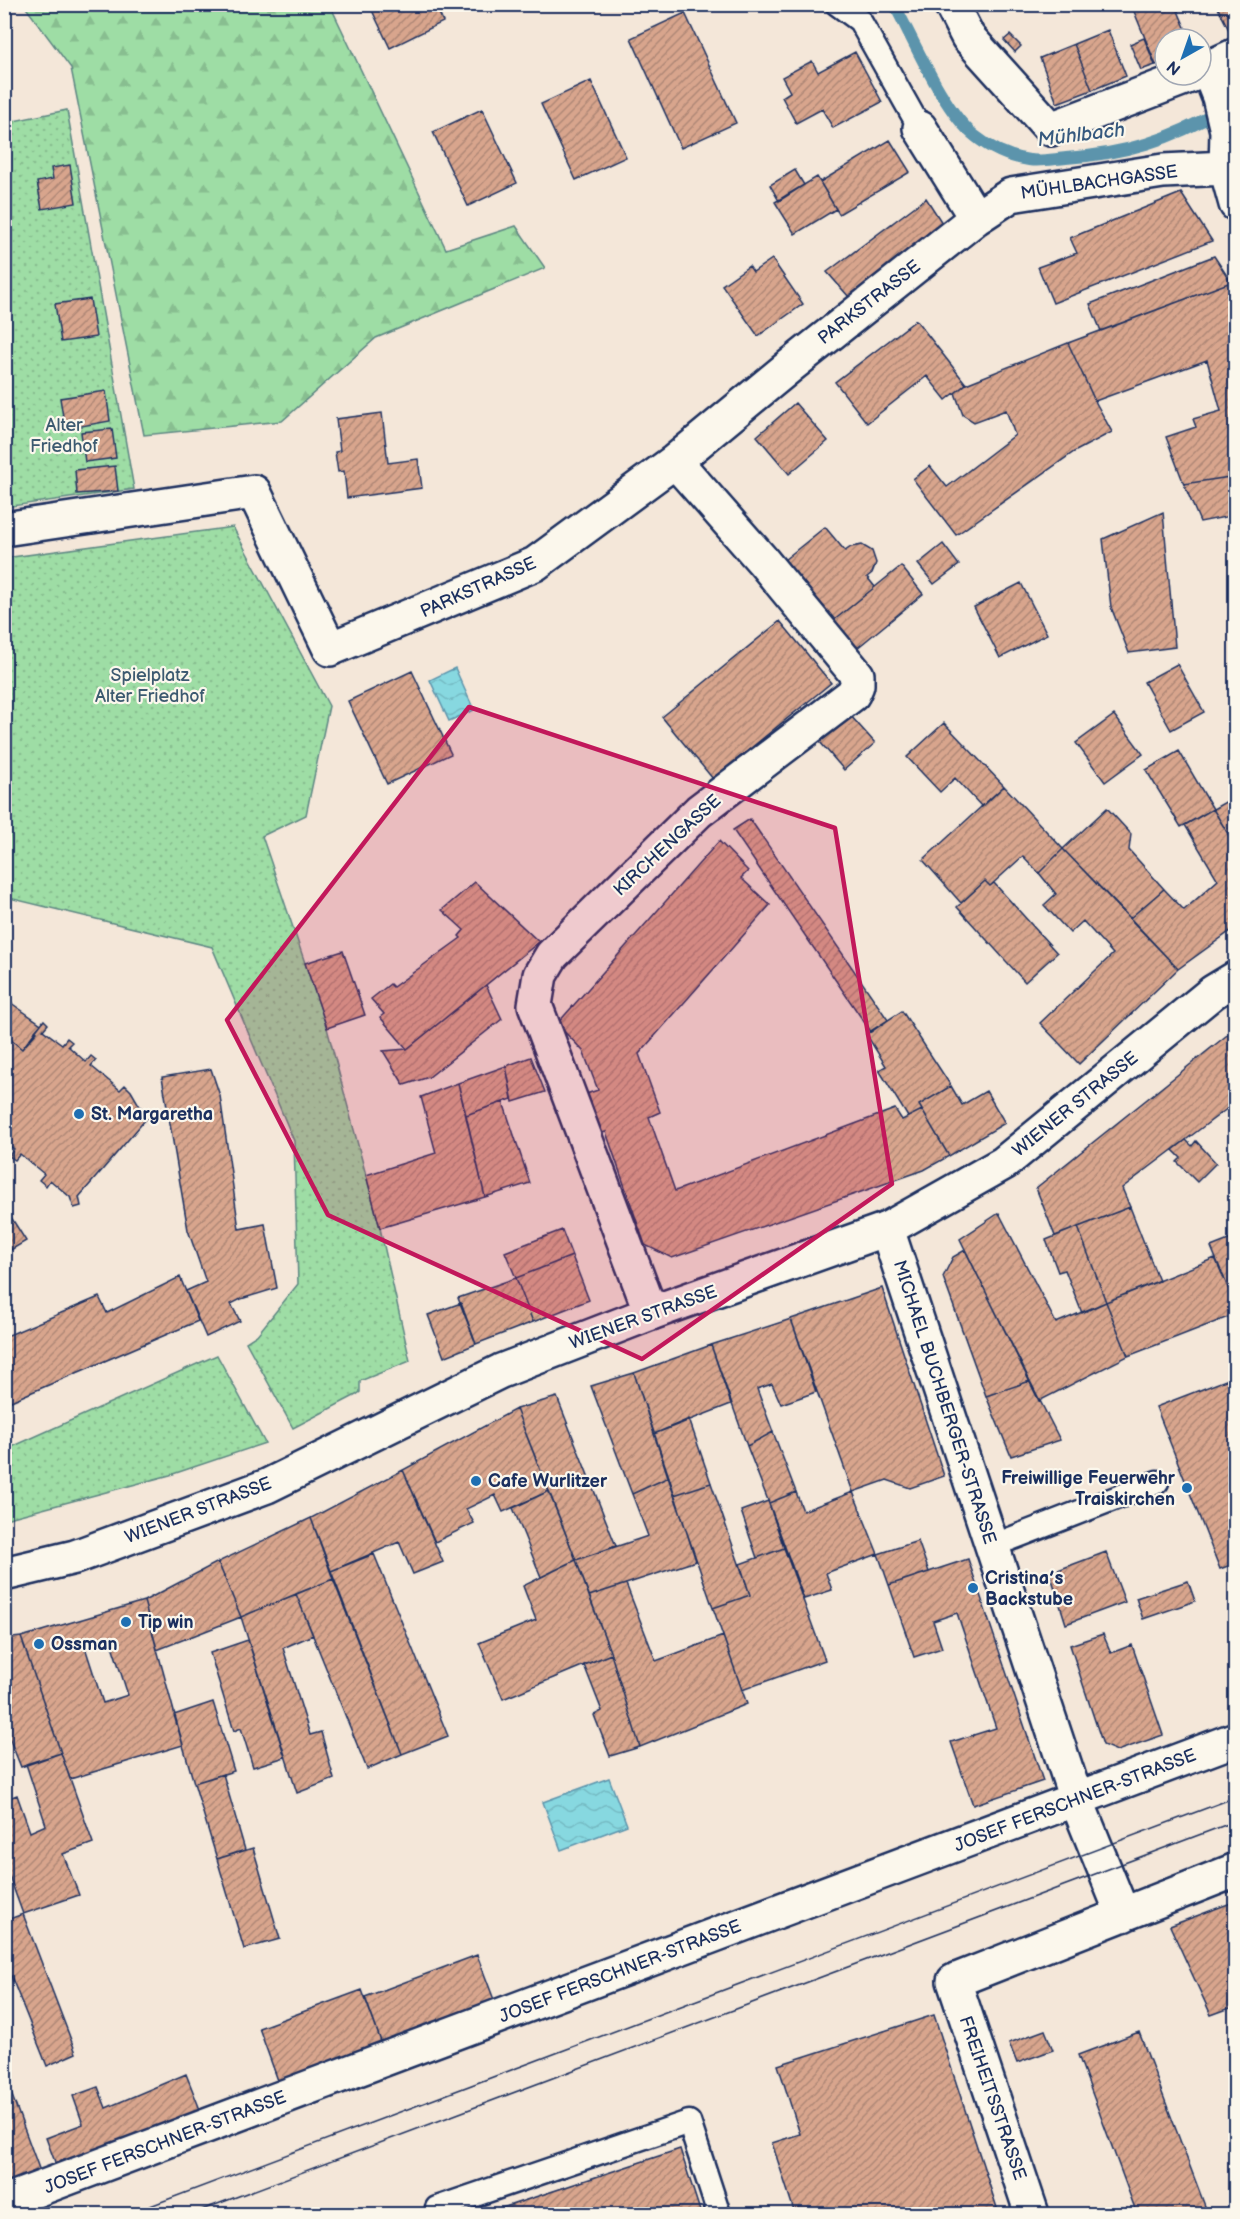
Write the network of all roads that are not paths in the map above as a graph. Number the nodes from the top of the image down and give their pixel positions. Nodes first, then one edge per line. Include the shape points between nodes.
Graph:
1 (837, 4) edge
2 (951, 4) edge
3 (1213, 80) edge
4 (1171, 87) edge
5 (920, 128) joint
6 (1226, 168) junction
7 (1236, 204) edge
8 (976, 218) junction
9 (675, 461) junction
10 (4, 529) edge
11 (1236, 978) edge
12 (887, 1229) junction
13 (651, 1313) junction
14 (1157, 1482) dead end
15 (992, 1546) junction
16 (4, 1574) edge
17 (1236, 1739) edge
18 (1076, 1799) junction
19 (1236, 1870) edge
20 (1123, 1914) junction
21 (4, 2202) edge
22 (439, 2214) edge
23 (719, 2214) edge
24 (1032, 2214) edge

1 - 5 lane via 860,21
2 - 4 street via 968,37 1052,129
3 - 6 street via 1227,131
5 - 8 street
6 - 7 street
6 - 8 street, MÜHLBACHGASSE via 1163,171 1011,195
8 - 9 street, PARKSTRASSE
9 - 10 street, PARKSTRASSE via 535,564 330,649 254,492
9 - 13 street, KIRCHENGASSE via 857,675 857,685 853,694 699,811 552,955 540,975 535,1005
11 - 12 street, WIENER STRASSE via 1213,992 1004,1163
12 - 13 street, WIENER STRASSE
12 - 15 street, MICHAEL BUCHBERGER-STRASSE
13 - 16 street, WIENER STRASSE via 501,1371 267,1486 75,1557
14 - 15 lane
15 - 18 street, MICHAEL BUCHBERGER-STRASSE
17 - 18 street, JOSEF FERSCHNER-STRASSE
18 - 20 street, MICHAEL BUCHBERGER-STRASSE
18 - 21 street, JOSEF FERSCHNER-STRASSE
19 - 20 street
20 - 24 street, FREIHEITSSTRASSE via 954,1981
22 - 23 lane via 437,2208 689,2122

